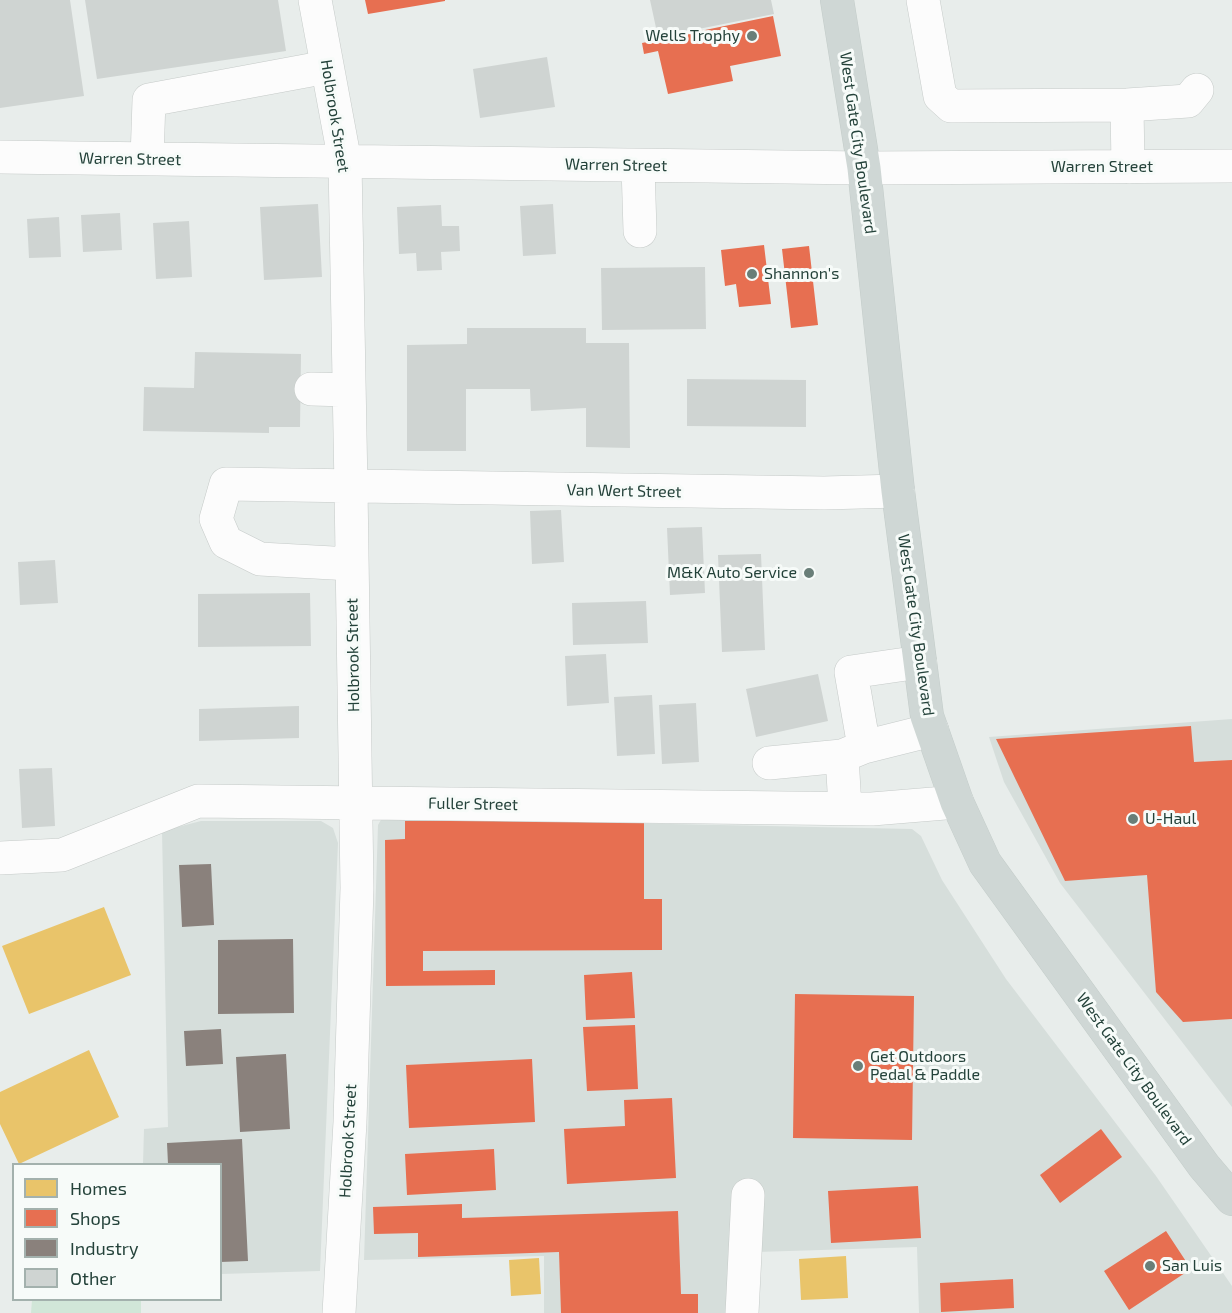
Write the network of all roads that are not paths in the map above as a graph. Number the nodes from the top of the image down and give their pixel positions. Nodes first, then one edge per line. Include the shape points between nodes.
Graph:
1 (315, 0) edge
2 (837, 0) edge
3 (923, 0) edge
4 (327, 67) junction
5 (1197, 90) dead end
6 (1127, 105) junction
7 (0, 157) edge
8 (147, 159) junction
9 (345, 162) junction
10 (638, 166) junction
11 (1232, 166) edge
12 (1128, 167) junction
13 (864, 168) junction
14 (640, 231) dead end
15 (311, 389) dead end
16 (349, 390) junction
17 (351, 488) junction
18 (898, 491) junction
19 (351, 564) junction
20 (920, 662) junction
21 (932, 730) junction
22 (853, 752) junction
23 (769, 763) dead end
24 (356, 802) junction
25 (957, 802) junction
26 (845, 808) junction
27 (0, 858) edge
28 (748, 1195) dead end
29 (1232, 1199) edge
30 (339, 1313) edge
31 (742, 1313) edge

1 - 4 street, Holbrook Street
2 - 13 main road, West Gate City Boulevard
3 - 6 street via 940,96 951,106
4 - 8 street via 149,100
4 - 9 street, Holbrook Street
5 - 6 street via 1188,101
6 - 12 street
7 - 8 street, Warren Street
8 - 9 street, Warren Street
9 - 10 street, Warren Street
9 - 16 street, Holbrook Street
10 - 13 street, Warren Street
10 - 14 street
11 - 12 street, Warren Street
12 - 13 street, Warren Street
13 - 18 main road, West Gate City Boulevard
15 - 16 street
16 - 17 street, Holbrook Street
17 - 18 street, Van Wert Street
17 - 19 street, Holbrook Street
17 - 19 street, Van Wert Street via 226,484 216,519 226,542 260,559
18 - 20 main road, West Gate City Boulevard
19 - 24 street, Holbrook Street
20 - 21 main road, West Gate City Boulevard
20 - 22 street via 851,672
21 - 22 street
21 - 25 main road, West Gate City Boulevard
22 - 23 street
22 - 26 street
24 - 26 street, Fuller Street
24 - 27 street, Fuller Street via 198,801 62,855
24 - 30 street, Holbrook Street via 355,1000
25 - 26 street, Fuller Street
25 - 29 main road, West Gate City Boulevard via 985,863 1204,1166
28 - 31 street

